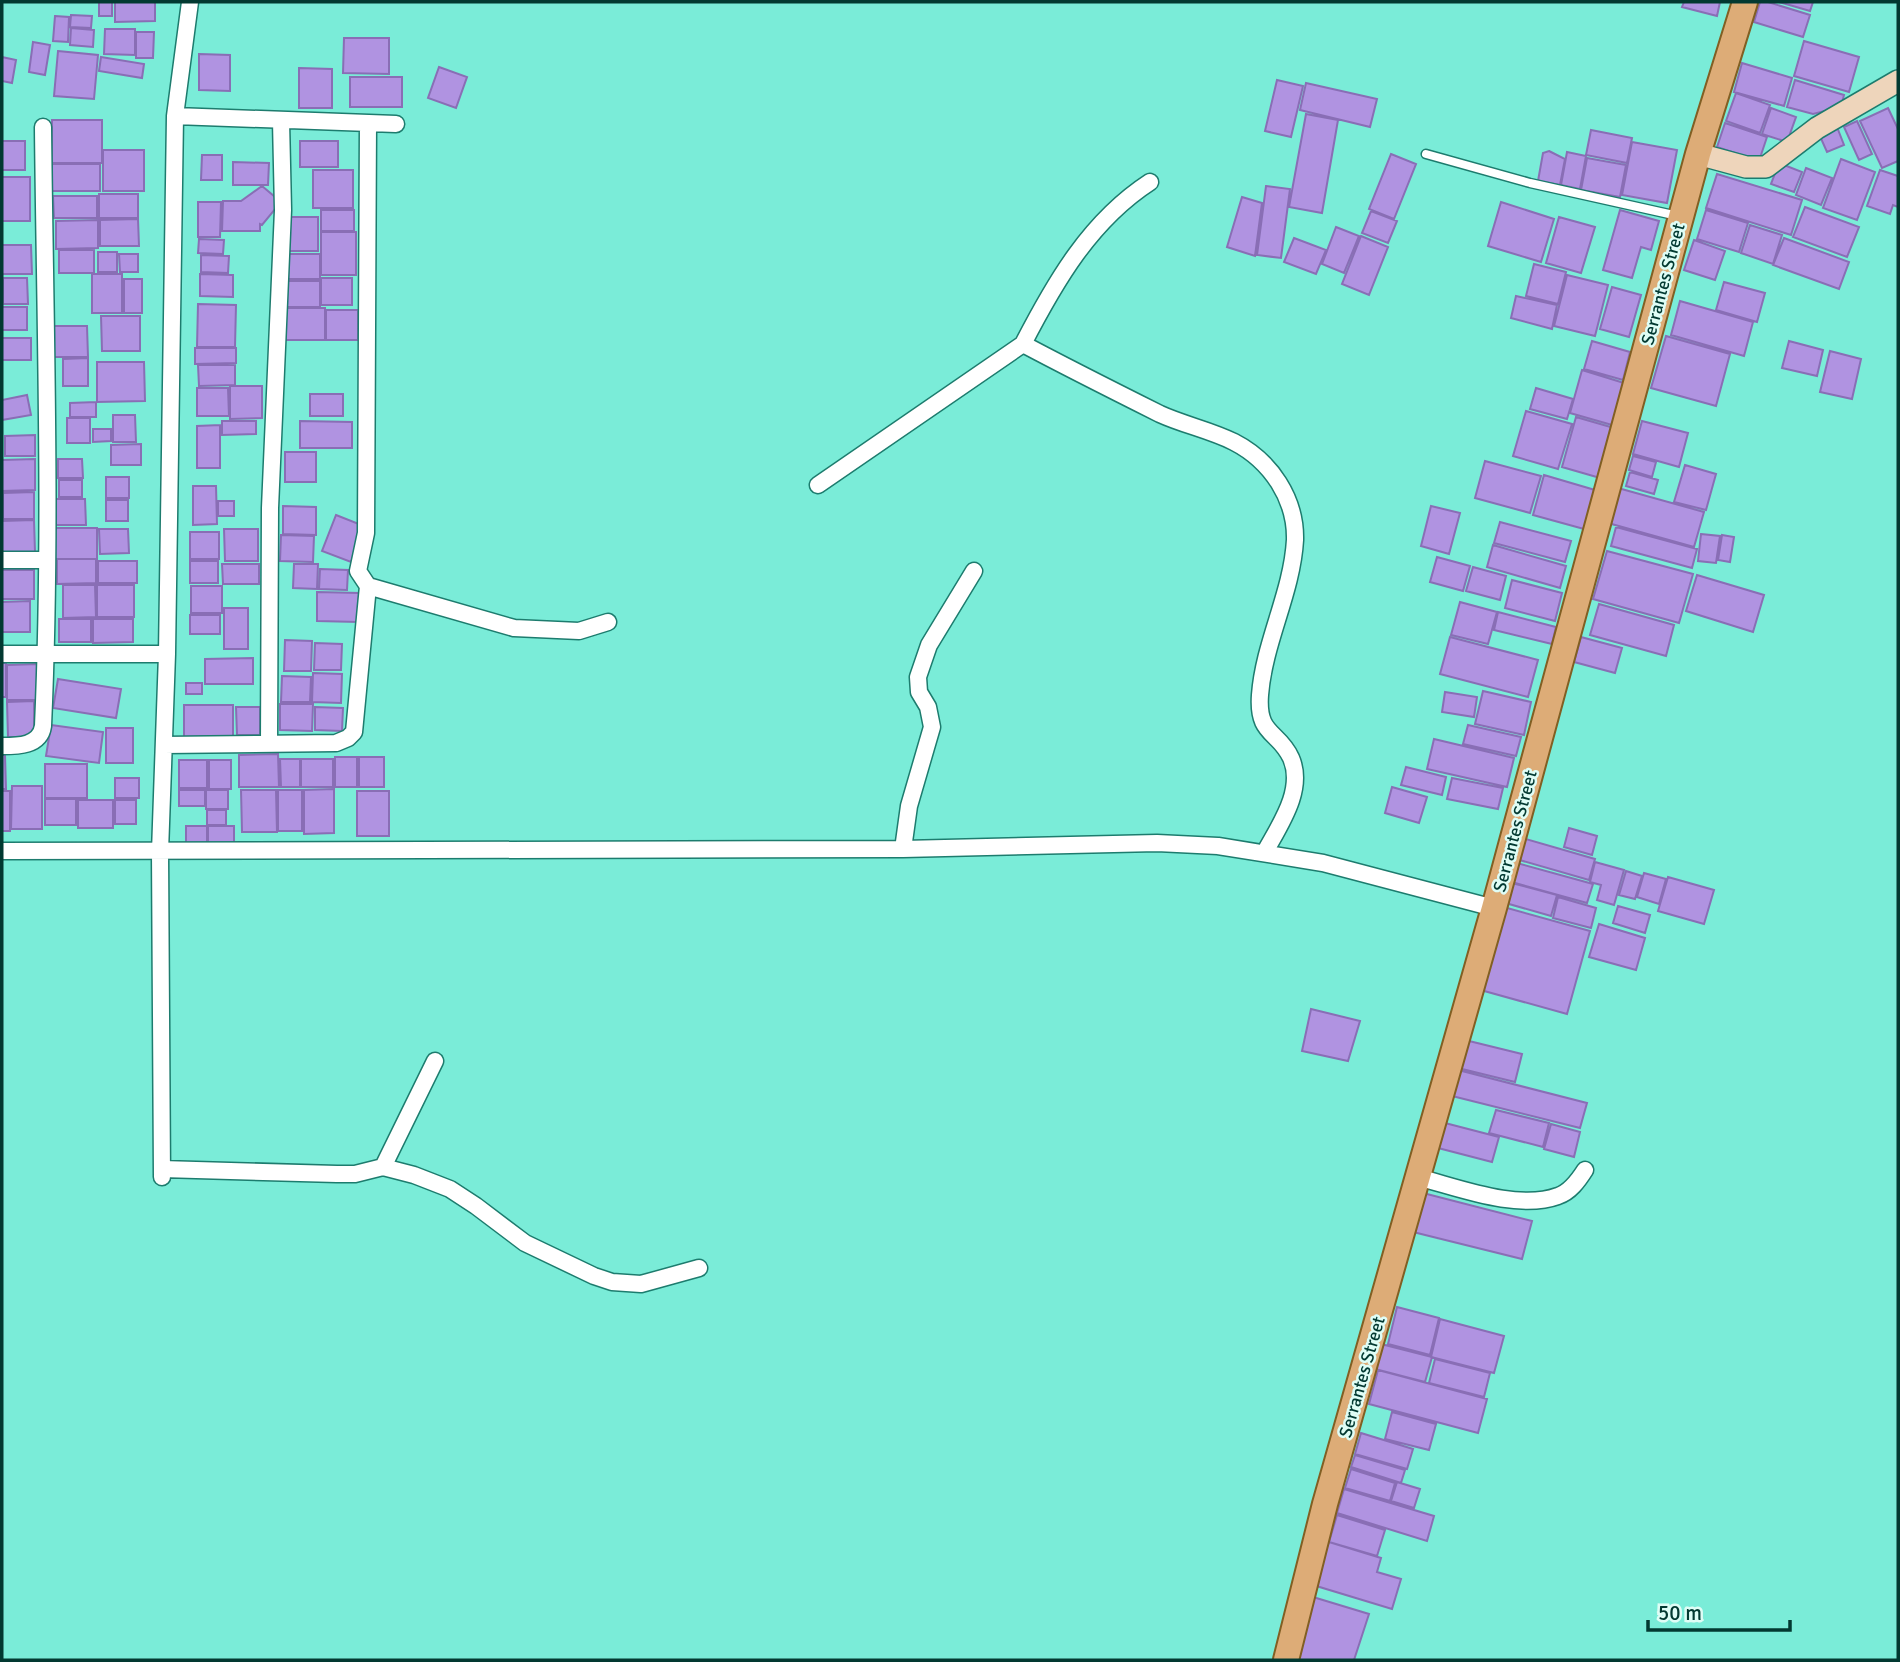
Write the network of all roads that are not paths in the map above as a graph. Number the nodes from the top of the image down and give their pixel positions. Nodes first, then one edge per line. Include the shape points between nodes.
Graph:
1 (190, 2) edge
2 (1745, 2) edge
3 (1898, 81) edge
4 (175, 116) junction
5 (281, 121) junction
6 (368, 123) junction
7 (396, 124) dead end
8 (43, 127) dead end
9 (1426, 154) dead end
10 (1698, 154) junction
11 (1150, 182) dead end
12 (1681, 217) junction
13 (1023, 344) junction
14 (818, 485) dead end
15 (2, 560) edge
16 (47, 560) junction
17 (974, 571) dead end
18 (368, 586) junction
19 (608, 622) dead end
20 (46, 653) junction
21 (2, 654) edge
22 (167, 654) junction
23 (269, 744) junction
24 (164, 745) junction
25 (2, 746) edge
26 (903, 849) junction
27 (2, 851) edge
28 (160, 852) junction
29 (1265, 852) junction
30 (1494, 908) junction
31 (435, 1060) dead end
32 (383, 1167) junction
33 (1585, 1170) dead end
34 (1418, 1177) junction
35 (699, 1268) dead end
36 (1286, 1660) edge

1 - 4 street
2 - 10 main road, Serrantes Street
3 - 10 street via 1816,128 1769,166 1746,167
4 - 5 street
4 - 22 street
5 - 6 street
5 - 23 street via 283,210 270,508
6 - 7 street
6 - 18 street via 366,533 358,571
8 - 16 street
9 - 12 lane
10 - 12 main road, Serrantes Street
11 - 13 street via 1128,197 1090,236 1049,294
12 - 30 main road, Serrantes Street
13 - 14 street
13 - 29 street via 1163,415 1236,443 1266,467 1292,506 1295,542 1291,569 1263,675 1259,708 1264,726 1290,758 1293,792
15 - 16 street
16 - 20 street
17 - 26 street via 929,645 918,677 932,727 909,806
18 - 19 street via 514,628 579,631
18 - 23 street via 354,732 336,743
20 - 21 street
20 - 22 street
20 - 25 street via 42,734 32,742
22 - 24 street
23 - 24 street
24 - 28 street
26 - 28 street
26 - 29 street via 1157,843
27 - 28 street
28 - 32 street via 162,1173 355,1174
29 - 30 street
30 - 34 main road, Serrantes Street
31 - 32 street
32 - 35 street via 450,1189 526,1243 594,1276 641,1284
33 - 34 street via 1566,1192 1534,1200 1479,1194
34 - 36 main road, Serrantes Street via 1325,1504

